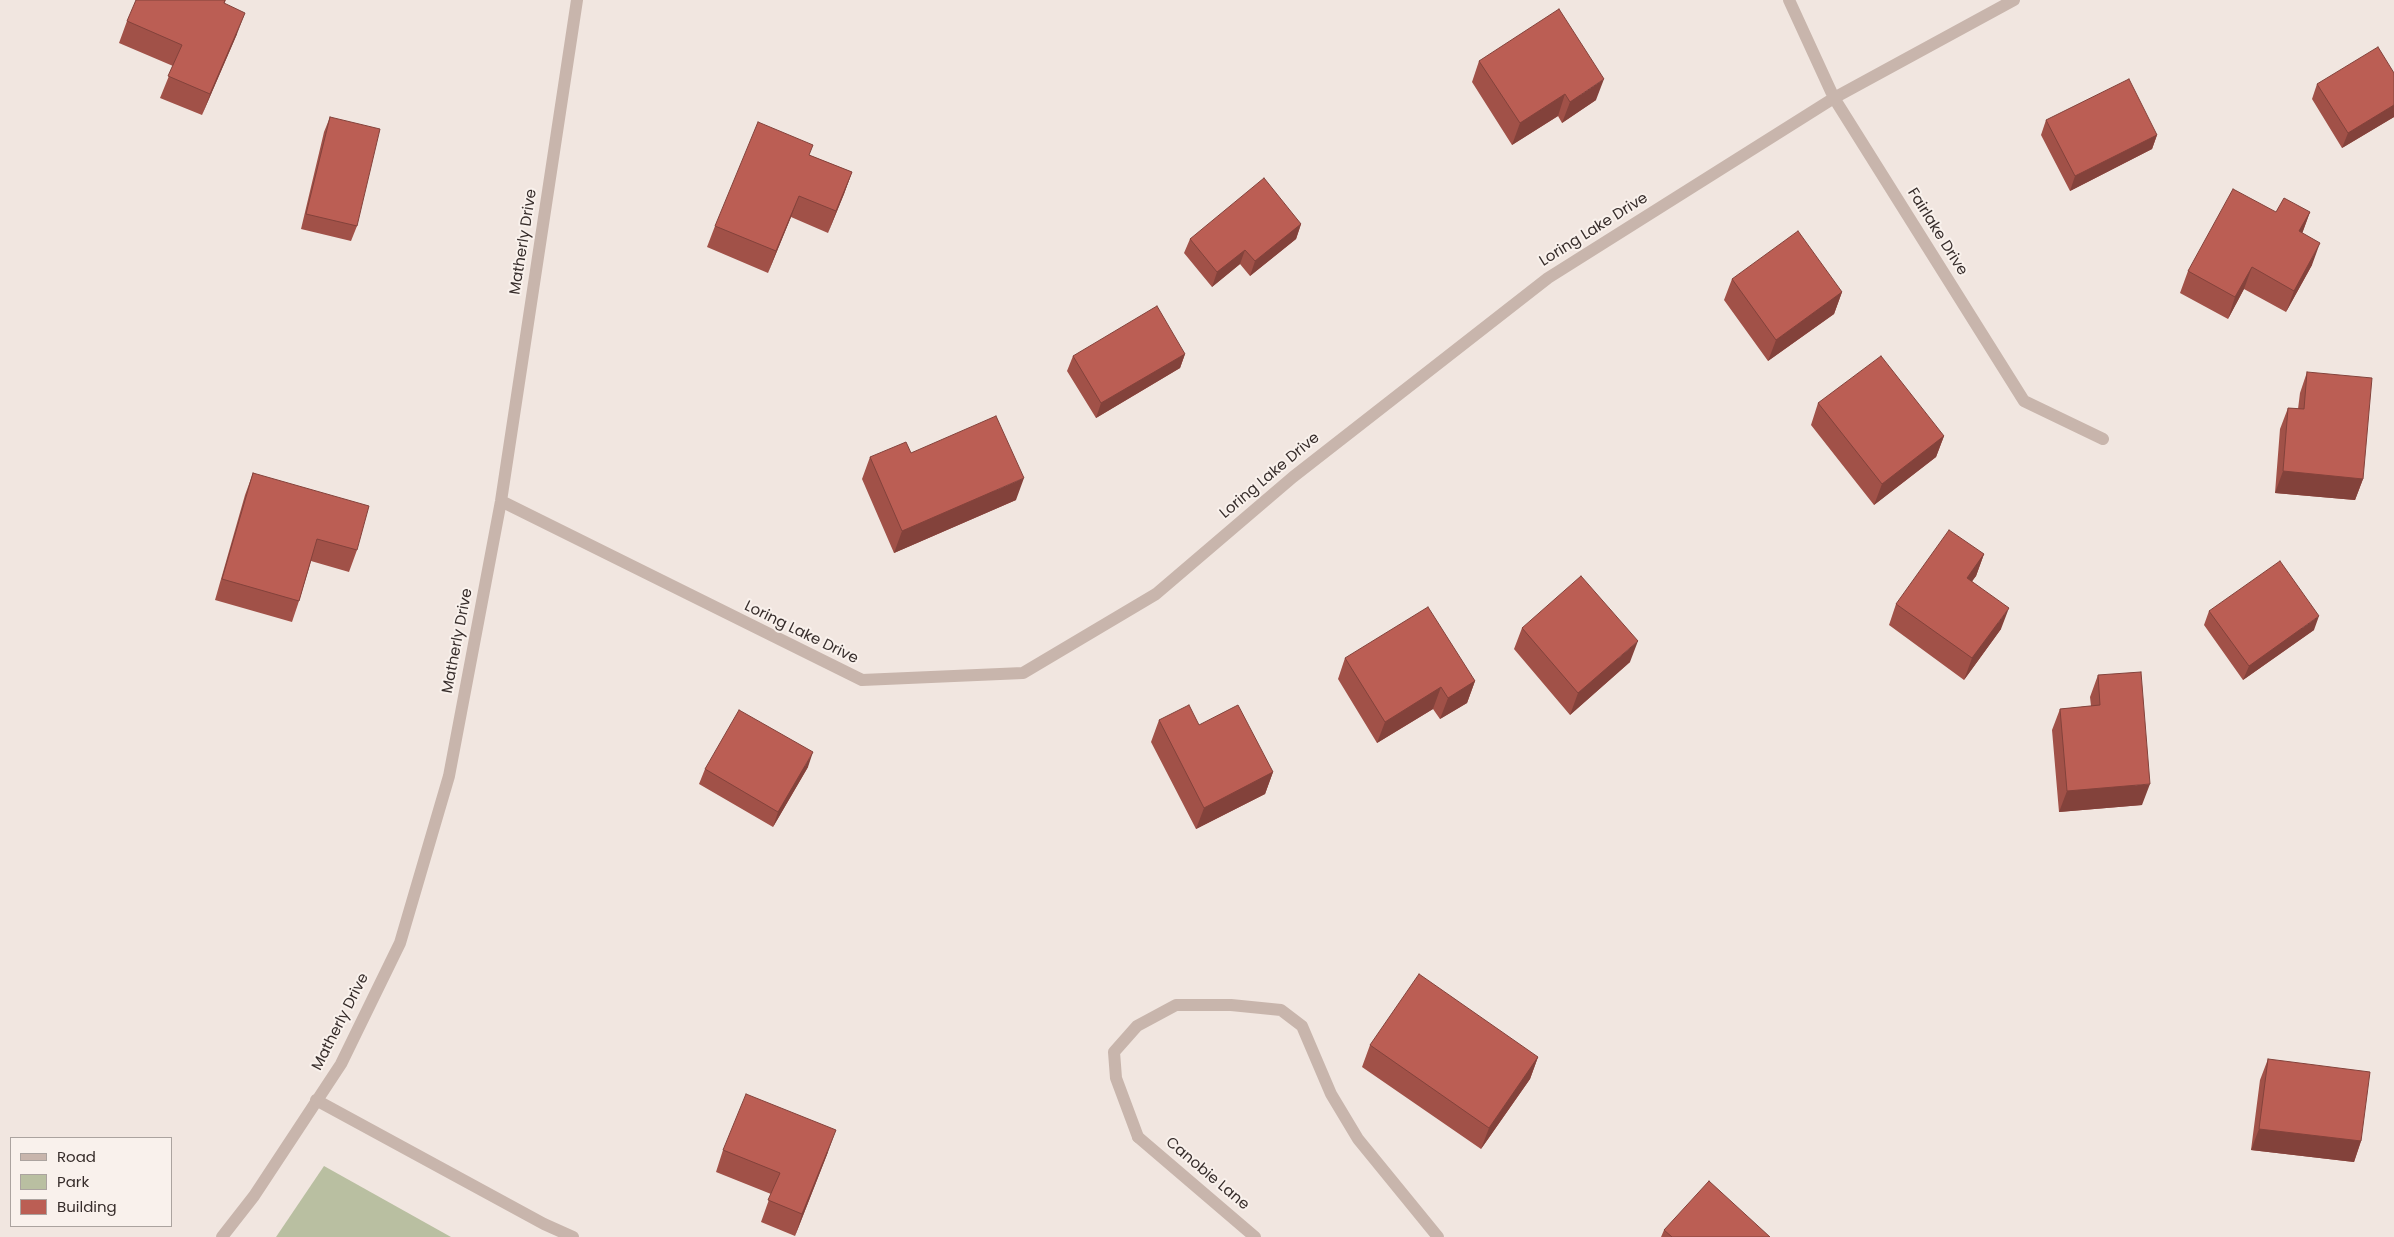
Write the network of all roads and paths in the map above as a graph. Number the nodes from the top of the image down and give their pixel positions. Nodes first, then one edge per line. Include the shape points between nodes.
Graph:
1 (577, 0) edge
2 (1789, 0) edge
3 (2014, 0) edge
4 (1834, 98) junction
5 (2103, 439) dead end
6 (501, 501) junction
7 (316, 1100) junction
8 (222, 1237) edge
9 (573, 1237) edge
10 (1255, 1237) edge
11 (1438, 1237) edge

1 - 6 street, Matherly Drive
2 - 4 street, Fairlake Drive
3 - 4 street, Loring Lake Drive
4 - 5 street, Fairlake Drive via 2024,401
4 - 6 street, Loring Lake Drive via 1548,278 1293,477 1156,594 1023,673 862,680
6 - 7 street, Matherly Drive via 449,776 400,943 341,1064
7 - 8 street, Matherly Drive via 254,1196
7 - 9 street
10 - 11 street, Canobie Lane via 1138,1137 1116,1078 1114,1052 1137,1026 1176,1005 1231,1005 1281,1010 1302,1026 1331,1094 1358,1139

